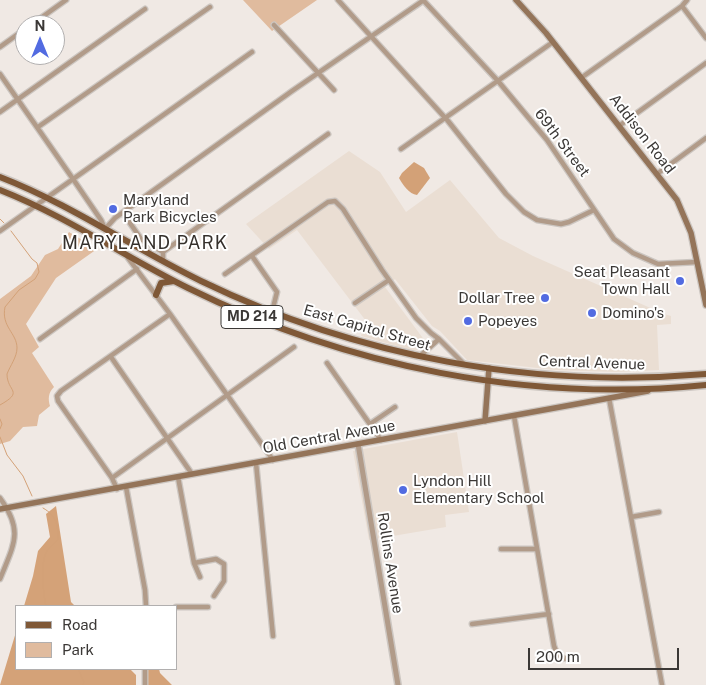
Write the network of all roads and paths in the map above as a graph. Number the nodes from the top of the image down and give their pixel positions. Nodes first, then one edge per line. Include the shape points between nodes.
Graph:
1 (66, 0) edge
2 (338, 0) edge
3 (423, 0) edge
4 (516, 0) edge
5 (687, 0) edge
6 (682, 6) junction
7 (210, 7) dead end
8 (145, 9) dead end
9 (45, 15) edge
10 (274, 25) dead end
11 (15, 36) edge
12 (371, 37) junction
13 (706, 38) edge
14 (553, 42) junction
15 (0, 47) edge
16 (252, 52) dead end
17 (706, 64) edge
18 (0, 74) edge
19 (318, 74) junction
20 (581, 78) junction
21 (498, 81) junction
22 (334, 90) dead end
23 (18, 99) junction
24 (0, 112) edge
25 (444, 117) junction
26 (619, 126) junction
27 (38, 127) junction
28 (328, 134) dead end
29 (706, 138) edge
30 (401, 149) dead end
31 (657, 174) junction
32 (0, 177) edge
33 (74, 179) junction
34 (0, 190) edge
35 (46, 198) junction
36 (35, 205) junction
37 (594, 210) junction
38 (123, 213) junction
39 (105, 229) junction
40 (0, 231) edge
41 (121, 251) junction
42 (162, 252) junction
43 (252, 256) junction
44 (163, 260) junction
45 (697, 262) junction
46 (137, 269) junction
47 (225, 274) dead end
48 (389, 280) junction
49 (176, 281) junction
50 (156, 295) junction
51 (355, 303) dead end
52 (706, 306) edge
53 (273, 312) junction
54 (170, 314) junction
55 (269, 324) junction
56 (439, 338) junction
57 (40, 339) dead end
58 (294, 348) dead end
59 (419, 356) junction
60 (111, 357) junction
61 (327, 363) dead end
62 (465, 365) junction
63 (489, 368) junction
64 (706, 374) edge
65 (488, 381) junction
66 (706, 385) edge
67 (662, 388) junction
68 (228, 395) junction
69 (609, 398) junction
70 (395, 407) dead end
71 (514, 416) junction
72 (485, 421) junction
73 (370, 424) junction
74 (168, 438) junction
75 (381, 440) junction
76 (358, 444) junction
77 (273, 460) junction
78 (256, 463) junction
79 (192, 474) junction
80 (178, 477) junction
81 (112, 478) junction
82 (126, 487) junction
83 (117, 489) junction
84 (0, 498) edge
85 (7, 508) junction
86 (0, 509) edge
87 (659, 512) dead end
88 (631, 517) junction
89 (501, 549) dead end
90 (537, 549) junction
91 (194, 563) junction
92 (200, 577) dead end
93 (0, 579) edge
94 (214, 596) dead end
95 (146, 605) edge
96 (208, 607) dead end
97 (178, 608) edge
98 (549, 614) junction
99 (472, 624) dead end
100 (273, 636) dead end
101 (573, 659) dead end
102 (145, 670) edge
103 (144, 685) edge
104 (398, 685) edge
105 (662, 685) edge

1 - 9 street
2 - 12 street
3 - 12 street
3 - 21 street, 69th Street
4 - 14 main road, Addison Road
5 - 6 street
6 - 13 street
6 - 20 street
7 - 27 street
8 - 23 street
10 - 19 street
11 - 15 street
12 - 19 street
12 - 25 street
14 - 20 main road, Addison Road
14 - 21 street
16 - 33 street
17 - 26 street
18 - 23 street
19 - 22 street
19 - 38 street
20 - 26 main road, Addison Road
21 - 25 street
21 - 37 street, 69th Street via 546,140
23 - 24 street
23 - 27 street
25 - 30 street
25 - 37 street via 506,194 529,216 561,224
26 - 31 main road, Addison Road
27 - 33 street
28 - 42 street
29 - 31 street
31 - 45 main road, Addison Road via 677,200 691,232
32 - 35 main road, East Capitol Street / MD 214
33 - 35 street
33 - 39 street
34 - 36 main road, East Capitol Street / MD 214
35 - 36 street
35 - 39 main road, East Capitol Street / MD 214
36 - 40 street
36 - 41 main road, East Capitol Street / MD 214
37 - 45 street, 69th Street via 614,239 641,258 664,264
38 - 39 street
38 - 42 street via 141,239
39 - 44 main road, East Capitol Street / MD 214
41 - 46 street
41 - 49 main road, East Capitol Street / MD 214
42 - 44 street
43 - 47 street
43 - 48 street via 328,202 335,201
43 - 53 street via 277,292
44 - 53 main road, East Capitol Street / MD 214 via 222,291
45 - 52 main road, Addison Road
46 - 50 street
46 - 57 street
48 - 51 street
48 - 56 street via 416,318
49 - 50 main road via 161,282
49 - 55 main road, East Capitol Street / MD 214
50 - 54 street
53 - 55 street
53 - 59 main road, East Capitol Street / MD 214 via 351,340
54 - 60 street
54 - 68 street
55 - 65 main road, East Capitol Street / MD 214 via 396,364
56 - 59 street
56 - 62 street
58 - 68 street
59 - 62 main road, East Capitol Street / MD 214
60 - 74 street
60 - 81 street via 59,393 57,400
61 - 73 street
62 - 63 main road, East Capitol Street / MD 214
63 - 64 main road, Central Avenue / MD 214 via 552,376 608,378
63 - 65 main road
65 - 67 main road, Central Avenue / MD 214 via 608,390
65 - 72 main road
66 - 67 main road, Central Avenue / MD 214
67 - 69 main road, Old Central Avenue
68 - 74 street
68 - 77 street
69 - 71 main road, Old Central Avenue
69 - 88 street
70 - 73 street
71 - 72 main road, Old Central Avenue
71 - 90 street
72 - 75 main road, Old Central Avenue
73 - 75 street
74 - 79 street
74 - 81 street
75 - 76 main road, Old Central Avenue
76 - 77 main road, Old Central Avenue
76 - 104 street, Rollins Avenue
77 - 78 main road, Old Central Avenue
78 - 79 main road, Old Central Avenue
78 - 100 street
79 - 80 main road, Old Central Avenue
80 - 82 main road, Old Central Avenue
80 - 91 street
81 - 83 street
82 - 83 main road, Old Central Avenue
82 - 95 street
83 - 85 main road, Old Central Avenue
84 - 85 street
85 - 86 main road, Old Central Avenue
85 - 93 street via 14,534
87 - 88 street
88 - 105 street
89 - 90 street
90 - 98 street
91 - 92 street
91 - 94 street via 216,559 224,564 224,581
96 - 97 street
98 - 99 street
98 - 101 street via 557,653
102 - 103 street

